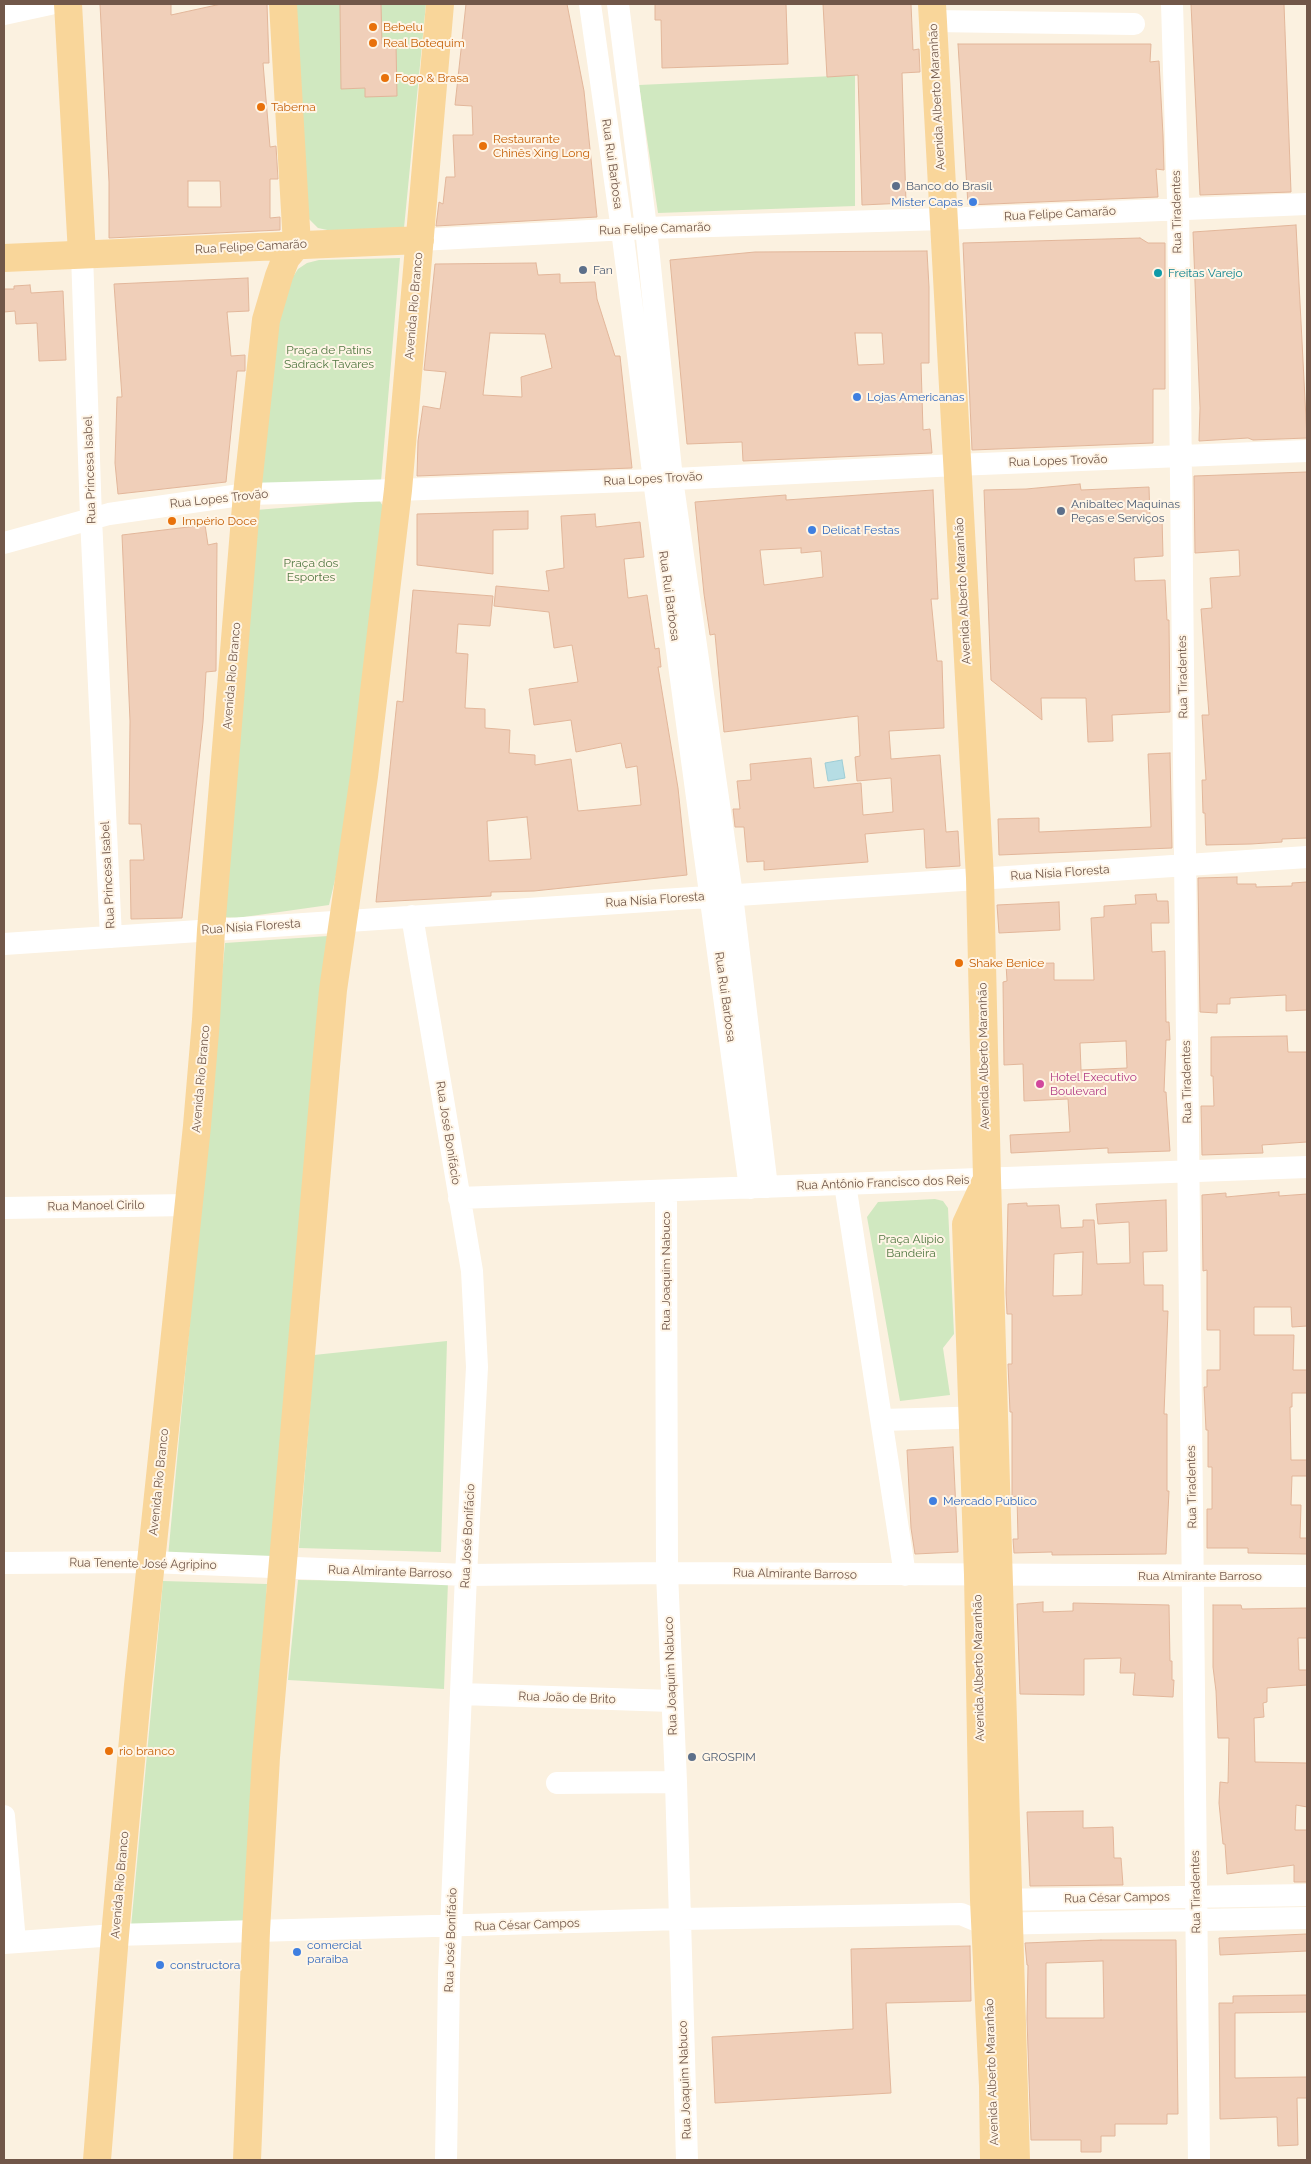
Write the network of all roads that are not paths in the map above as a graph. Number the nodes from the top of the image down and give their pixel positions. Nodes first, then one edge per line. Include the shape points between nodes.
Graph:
1 (50, 4) edge
2 (68, 4) edge
3 (283, 4) edge
4 (440, 4) edge
5 (618, 4) edge
6 (1172, 4) edge
7 (590, 6) edge
8 (933, 12) edge
9 (4, 14) edge
10 (1134, 24) dead end
11 (1307, 204) edge
12 (1178, 208) junction
13 (943, 219) junction
14 (646, 228) junction
15 (622, 230) junction
16 (420, 240) junction
17 (297, 245) junction
18 (82, 254) junction
19 (4, 258) edge
20 (1307, 451) edge
21 (1180, 457) junction
22 (956, 465) junction
23 (663, 479) junction
24 (398, 490) junction
25 (247, 494) junction
26 (91, 518) junction
27 (4, 543) edge
28 (1307, 857) edge
29 (1185, 865) junction
30 (980, 878) junction
31 (722, 896) junction
32 (412, 916) junction
33 (344, 921) junction
34 (211, 930) junction
35 (110, 936) junction
36 (4, 944) edge
37 (1307, 1167) edge
38 (1188, 1171) junction
39 (987, 1179) junction
40 (845, 1184) junction
41 (759, 1187) junction
42 (666, 1191) junction
43 (459, 1198) junction
44 (188, 1205) junction
45 (4, 1208) edge
46 (983, 1417) junction
47 (882, 1420) junction
48 (151, 1562) junction
49 (4, 1563) edge
50 (282, 1568) junction
51 (667, 1573) junction
52 (466, 1575) junction
53 (988, 1575) junction
54 (905, 1576) junction
55 (1193, 1576) junction
56 (1307, 1576) edge
57 (461, 1694) junction
58 (672, 1701) junction
59 (676, 1782) junction
60 (557, 1783) dead end
61 (4, 1816) edge
62 (1307, 1895) edge
63 (1196, 1897) junction
64 (997, 1912) junction
65 (1307, 1918) edge
66 (680, 1920) junction
67 (1197, 1921) junction
68 (452, 1927) junction
69 (256, 1931) junction
70 (115, 1935) junction
71 (9, 1942) edge
72 (1004, 2086) junction
73 (97, 2160) edge
74 (247, 2160) edge
75 (446, 2160) edge
76 (687, 2160) edge
77 (994, 2160) edge
78 (1016, 2160) edge
79 (1199, 2160) edge

1 - 9 street
2 - 18 main road, Rua Princesa Isabel
3 - 17 main road
4 - 16 main road, Avenida Rio Branco
5 - 7 street
5 - 14 street, Rua Rui Barbosa
6 - 12 street, Rua Tiradentes
7 - 15 street, Rua Rui Barbosa
8 - 10 street
8 - 13 main road, Avenida Alberto Maranhão
11 - 12 street, Rua Felipe Camarão
12 - 13 street, Rua Felipe Camarão
12 - 21 street, Rua Tiradentes
13 - 14 street, Rua Felipe Camarão
13 - 22 main road, Avenida Alberto Maranhão
14 - 15 street, Rua Felipe Camarão
14 - 23 street, Rua Rui Barbosa
15 - 16 street, Rua Felipe Camarão
15 - 23 street, Rua Rui Barbosa
16 - 17 main road, Rua Felipe Camarão
16 - 24 main road, Avenida Rio Branco
17 - 18 main road, Rua Felipe Camarão
17 - 25 main road, Avenida Rio Branco via 286,258 266,320
18 - 19 main road, Rua Felipe Camarão
18 - 26 street, Rua Princesa Isabel
20 - 21 street, Rua Lopes Trovão
21 - 22 street, Rua Lopes Trovão
21 - 29 street, Rua Tiradentes
22 - 23 street, Rua Lopes Trovão
22 - 30 main road, Avenida Alberto Maranhão
23 - 24 street, Rua Lopes Trovão
23 - 31 street, Rua Rui Barbosa
24 - 25 street, Rua Lopes Trovão
24 - 33 main road, Avenida Rio Branco
25 - 26 street, Rua Lopes Trovão
25 - 34 main road, Avenida Rio Branco
26 - 27 street, Rua Lopes Trovão
26 - 35 street, Rua Princesa Isabel
28 - 29 street, Rua Nísia Floresta
29 - 30 street, Rua Nísia Floresta
29 - 38 street, Rua Tiradentes
30 - 31 street, Rua Nísia Floresta
30 - 39 main road, Avenida Alberto Maranhão
31 - 32 street, Rua Nísia Floresta
31 - 41 street, Rua Rui Barbosa
32 - 33 street, Rua Nísia Floresta
32 - 43 street, Rua José Bonifácio
33 - 34 street, Rua Nísia Floresta
33 - 50 main road, Avenida Rio Branco via 333,990
34 - 35 street, Rua Nísia Floresta
34 - 44 main road, Avenida Rio Branco via 206,1029
35 - 36 street, Rua Nísia Floresta
37 - 38 street, Rua Antônio Francisco dos Reis
38 - 39 street, Rua Antônio Francisco dos Reis
38 - 55 street, Rua Tiradentes
39 - 40 street, Rua Antônio Francisco dos Reis
39 - 46 main road, Avenida Alberto Maranhão via 966,1224
40 - 41 street, Rua Antônio Francisco dos Reis
40 - 47 street
41 - 42 street, Rua Antônio Francisco dos Reis
42 - 43 street, Rua Antônio Francisco dos Reis
42 - 51 street, Rua Joaquim Nabuco
43 - 52 street, Rua José Bonifácio via 472,1271 477,1367
44 - 45 street, Rua Manoel Cirilo
44 - 48 main road, Avenida Rio Branco
46 - 47 street
46 - 53 main road, Avenida Alberto Maranhão
47 - 54 street
48 - 49 street, Rua Tenente José Agripino
48 - 50 street, Rua Tenente José Agripino
48 - 70 main road, Avenida Rio Branco
50 - 52 street, Rua Almirante Barroso
50 - 69 main road, Avenida Rio Branco
51 - 52 street, Rua Almirante Barroso
51 - 54 street, Rua Almirante Barroso
51 - 58 street, Rua Joaquim Nabuco
52 - 57 street, Rua José Bonifácio
53 - 54 street, Rua Almirante Barroso
53 - 55 street, Rua Almirante Barroso
53 - 64 main road, Avenida Alberto Maranhão
55 - 56 street, Rua Almirante Barroso
55 - 63 street, Rua Tiradentes
57 - 58 street, Rua João de Brito
57 - 68 street, Rua José Bonifácio
58 - 59 street, Rua Joaquim Nabuco
59 - 60 street
59 - 66 street, Rua Joaquim Nabuco
61 - 71 street
62 - 63 street, Rua César Campos
63 - 64 street, Rua César Campos
63 - 67 street, Rua Tiradentes
64 - 66 street, Rua César Campos
64 - 67 street, Rua César Campos
64 - 72 main road, Avenida Alberto Maranhão
65 - 67 street, Rua César Campos
66 - 68 street, Rua César Campos
66 - 76 street, Rua Joaquim Nabuco
67 - 79 street, Rua Tiradentes
68 - 69 street, Rua César Campos
68 - 75 street, Rua José Bonifácio
69 - 70 street, Rua César Campos
69 - 74 main road, Avenida Rio Branco
70 - 71 street, Rua César Campos
70 - 73 main road, Avenida Rio Branco
72 - 77 main road, Avenida Alberto Maranhão
72 - 78 main road, Avenida Alberto Maranhão

